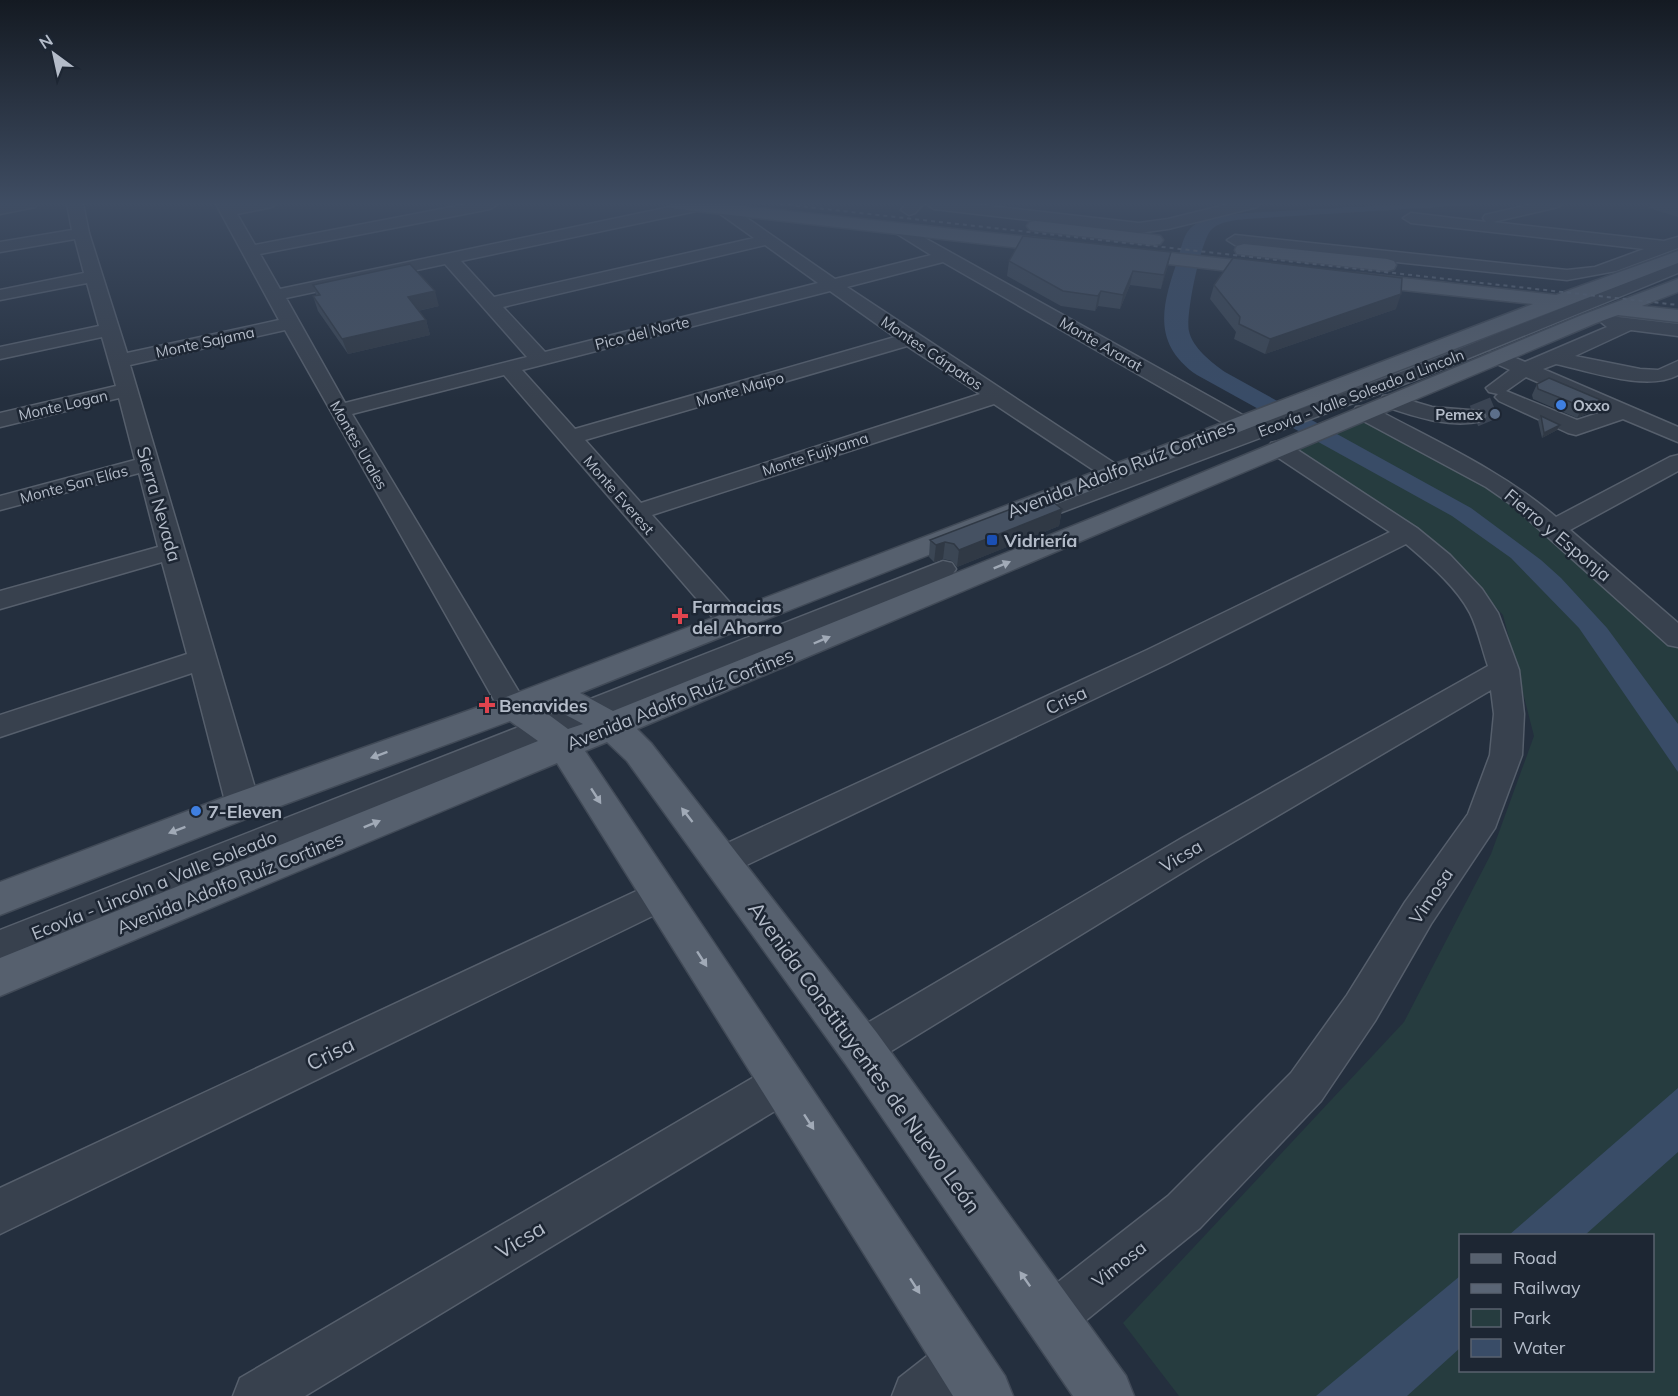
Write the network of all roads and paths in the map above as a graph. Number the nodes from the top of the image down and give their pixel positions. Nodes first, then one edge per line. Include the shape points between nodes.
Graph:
1 (91, 269) edge
2 (261, 269) edge
3 (396, 269) edge
4 (458, 269) edge
5 (640, 269) edge
6 (809, 269) edge
7 (895, 269) edge
8 (969, 269) edge
9 (1334, 269) edge
10 (1362, 269) edge
11 (1484, 269) edge
12 (1610, 269) edge
13 (1651, 269) edge
14 (1674, 269) edge
15 (93, 276) junction
16 (1678, 276) edge
17 (833, 285) junction
18 (1678, 285) edge
19 (1451, 289) junction
20 (0, 295) edge
21 (276, 295) junction
22 (1678, 297) edge
23 (1558, 301) junction
24 (1613, 303) junction
25 (490, 304) junction
26 (1678, 316) edge
27 (292, 323) junction
28 (109, 330) junction
29 (1678, 330) edge
30 (910, 339) junction
31 (0, 353) edge
32 (1497, 357) junction
33 (539, 358) junction
34 (1554, 358) junction
35 (119, 361) junction
36 (1399, 364) junction
37 (508, 367) junction
38 (1678, 367) edge
39 (1525, 369) junction
40 (1468, 370) junction
41 (126, 390) junction
42 (996, 396) junction
43 (1500, 397) junction
44 (1391, 401) junction
45 (339, 411) junction
46 (1624, 411) junction
47 (1364, 412) junction
48 (1474, 416) tunnel mouth
49 (0, 420) edge
50 (1240, 423) junction
51 (1678, 435) edge
52 (569, 438) junction
53 (1279, 448) junction
54 (1678, 462) edge
55 (147, 464) junction
56 (1112, 472) junction
57 (0, 503) edge
58 (635, 513) junction
59 (1049, 518) edge
60 (1554, 528) junction
61 (1408, 533) junction
62 (172, 550) junction
63 (937, 564) edge
64 (0, 600) edge
65 (731, 621) junction
66 (1678, 638) edge
67 (203, 659) junction
68 (1503, 670) junction
69 (553, 713) junction
70 (0, 726) edge
71 (243, 805) junction
72 (723, 861) junction
73 (14, 894) edge
74 (660, 895) junction
75 (0, 933) edge
76 (0, 947) edge
77 (0, 977) edge
78 (861, 1048) junction
79 (783, 1083) junction
80 (0, 1211) edge
81 (1052, 1317) junction
82 (974, 1378) edge
83 (258, 1396) edge
84 (917, 1396) edge
85 (1106, 1396) edge

1 - 15 street, Sierra Nevada
2 - 21 street, Montes Urales
3 - 21 street
4 - 25 street
5 - 25 street
6 - 17 street, Montes Cárpatos
7 - 17 street, Pico del Norte
8 - 50 street, Monte Ararat
9 - 19 main road
10 - 24 main road
11 - 12 street via 1586,275
13 - 24 main road, Avenida Adolfo Ruíz Cortines
14 - 24 street
15 - 20 street
15 - 28 street, Sierra Nevada
16 - 24 street
17 - 30 street, Montes Cárpatos
17 - 33 street, Pico del Norte
18 - 24 main road, Avenida Adolfo Ruíz Cortines
19 - 23 main road
19 - 36 main road via 1486,307 1482,314
21 - 27 street, Montes Urales
22 - 24 main road
23 - 24 main road
23 - 36 main road, Avenida Adolfo Ruíz Cortines
24 - 26 main road
24 - 29 street
24 - 32 main road, Avenida Adolfo Ruíz Cortines
24 - 34 street
24 - 59 street
25 - 33 street
27 - 35 street, Monte Sajama
27 - 45 street, Montes Urales
28 - 31 street
28 - 35 street, Sierra Nevada
30 - 42 street, Montes Cárpatos
30 - 52 street, Monte Maipo
32 - 39 street
32 - 40 main road, Avenida Adolfo Ruíz Cortines
33 - 37 street, Pico del Norte
34 - 38 street via 1640,375 1661,376
34 - 39 street
35 - 41 street, Sierra Nevada
36 - 50 main road, Avenida Adolfo Ruíz Cortines
37 - 45 street, Pico del Norte
37 - 52 street, Monte Everest
39 - 43 street
39 - 46 street
40 - 43 street
40 - 44 main road, Avenida Adolfo Ruíz Cortines
41 - 49 street, Monte Logan
41 - 55 street, Sierra Nevada
42 - 56 street, Montes Cárpatos
42 - 58 street, Monte Fujiyama
43 - 46 street via 1576,428
44 - 47 main road, Avenida Adolfo Ruíz Cortines
44 - 48 street via 1433,415
45 - 69 street, Montes Urales
46 - 51 street
47 - 53 main road, Avenida Adolfo Ruíz Cortines
47 - 60 street, Fierro y Esponja via 1494,482
50 - 56 main road, Avenida Adolfo Ruíz Cortines
52 - 58 street, Monte Everest
53 - 61 street, Vimosa
69 -> 53 main road, Avenida Adolfo Ruíz Cortines via 1110,521
54 - 60 street
55 - 57 street, Monte San Elías
55 - 62 street, Sierra Nevada
56 - 65 main road, Avenida Adolfo Ruíz Cortines
58 - 65 street, Monte Everest
60 - 66 street, Fierro y Esponja
61 - 68 street, Vimosa via 1472,595 1484,613
61 - 72 street, Crisa via 1147,662
62 - 64 street
62 - 67 street, Sierra Nevada
63 - 69 street, Ecovía - Lincoln a Valle Soleado
65 - 69 main road, Avenida Adolfo Ruíz Cortines
67 - 70 street
67 - 71 street, Sierra Nevada
68 - 78 street, Vicsa via 1184,854
68 - 81 street, Vimosa via 1509,714 1506,755 1483,819 1418,913 1355,1017 1306,1087 1184,1212
69 -> 71 main road, Avenida Adolfo Ruíz Cortines
72 -> 69 main road, Avenida Constituyentes de Nuevo León via 639,752
69 -> 74 main road
69 - 75 street
69 - 76 street, Ecovía - Lincoln a Valle Soleado
77 -> 69 main road, Avenida Adolfo Ruíz Cortines via 47,958
71 -> 73 main road, Avenida Adolfo Ruíz Cortines
72 - 78 main road, Avenida Constituyentes de Nuevo León
74 -> 79 main road
74 - 80 street, Crisa
81 -> 78 main road, Avenida Constituyentes de Nuevo León
79 -> 82 main road
79 - 83 street, Vicsa
81 - 85 main road, Avenida Constituyentes de Nuevo León
82 - 84 street

